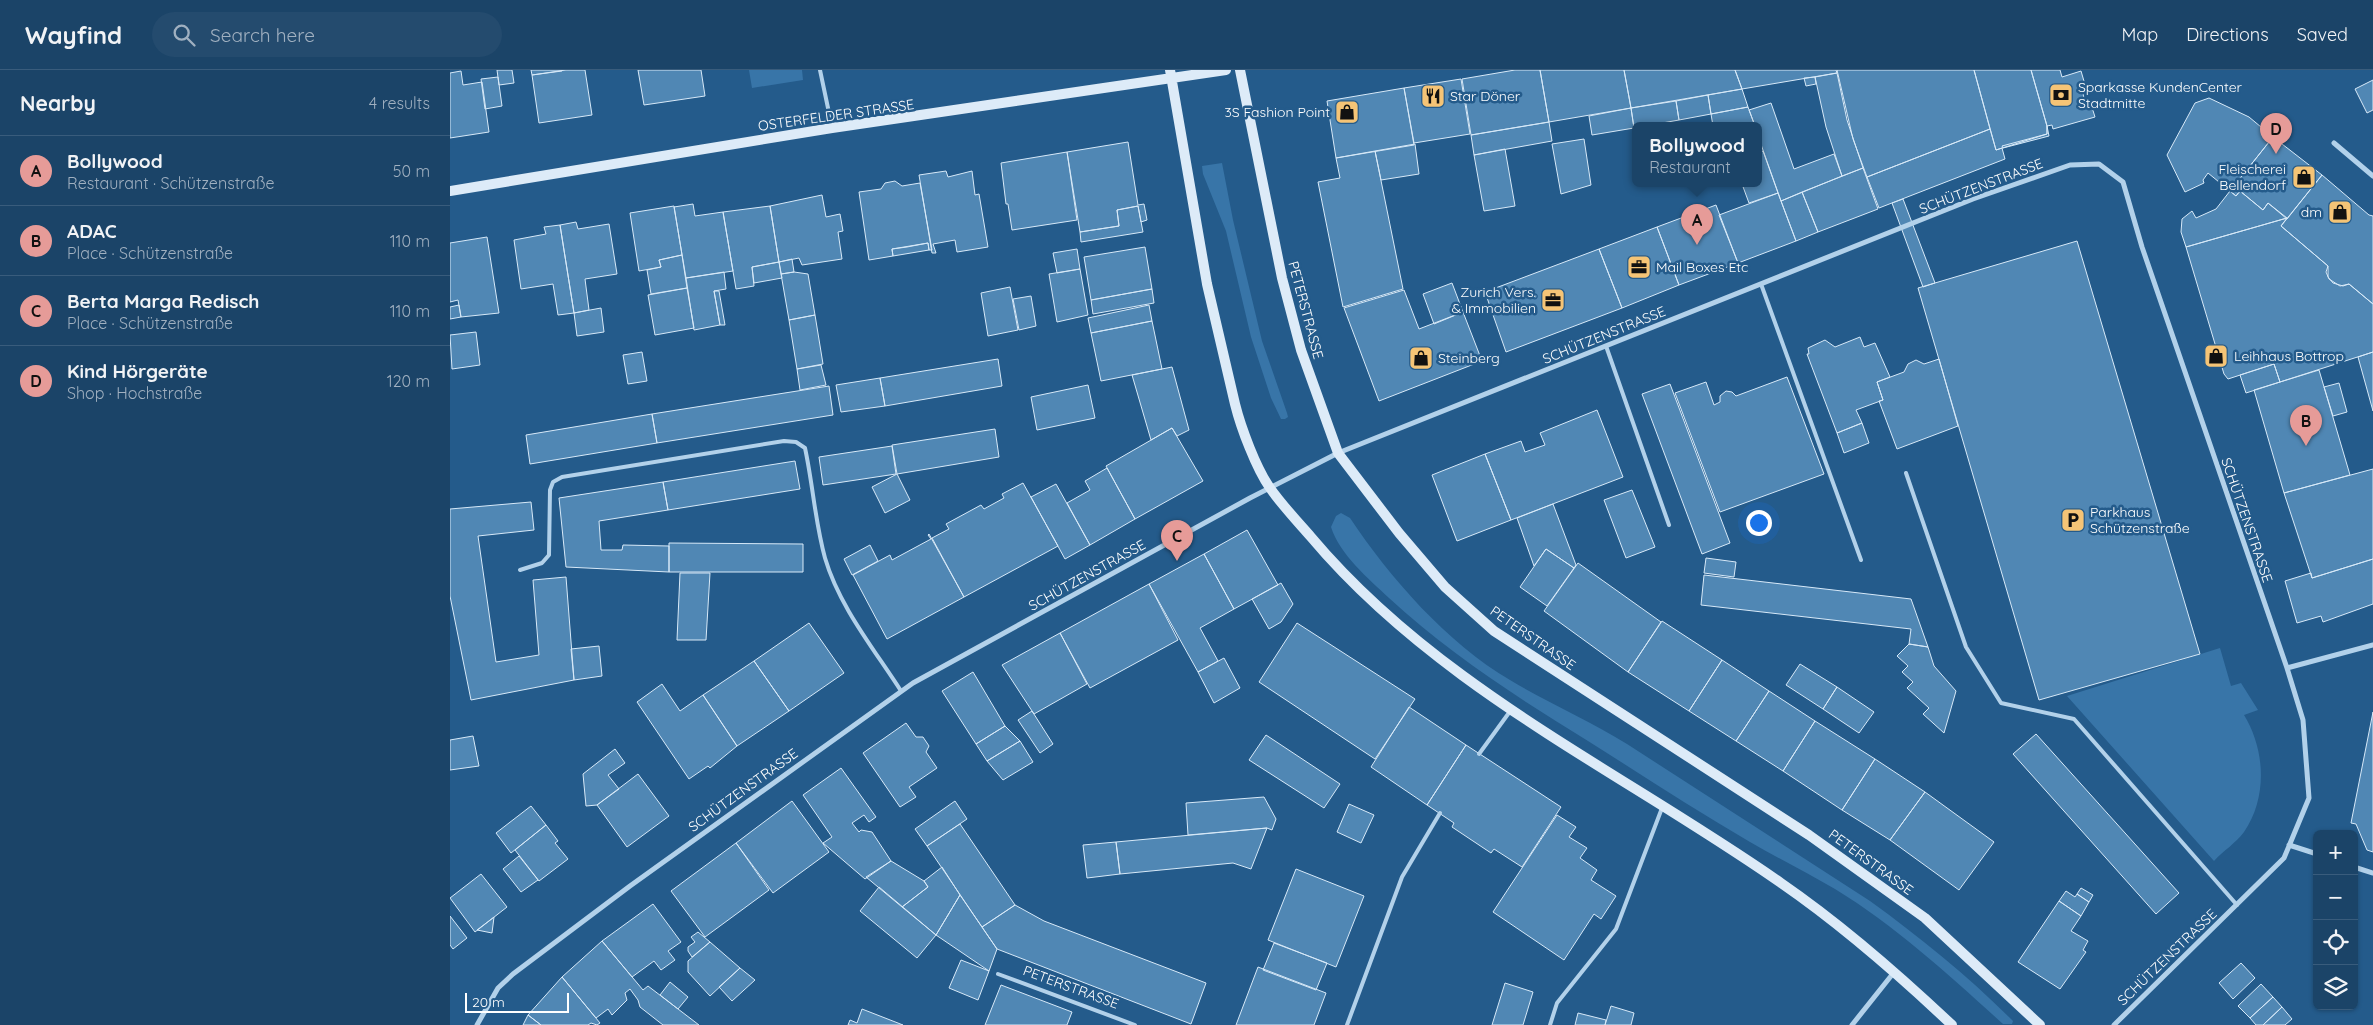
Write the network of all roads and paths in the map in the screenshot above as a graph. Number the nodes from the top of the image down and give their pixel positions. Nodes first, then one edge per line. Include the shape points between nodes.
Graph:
1 (820, 70) edge
2 (1226, 70) edge
3 (1240, 70) edge
4 (1171, 75) edge
5 (832, 128) junction
6 (2334, 143) dead end
7 (2373, 176) edge
8 (450, 191) edge
9 (1761, 284) junction
10 (1606, 346) junction
11 (1338, 453) junction
12 (1906, 473) dead end
13 (1269, 487) junction
14 (1669, 525) dead end
15 (1861, 560) dead end
16 (520, 570) dead end
17 (2373, 644) edge
18 (2286, 668) junction
19 (901, 691) junction
20 (1511, 710) junction
21 (1479, 754) dead end
22 (1662, 806) junction
23 (1440, 814) dead end
24 (2289, 845) junction
25 (2313, 853) edge
26 (2358, 868) edge
27 (2373, 873) edge
28 (2236, 905) junction
29 (1895, 971) junction
30 (998, 974) dead end
31 (477, 1025) edge
32 (1135, 1025) edge
33 (1347, 1025) edge
34 (1550, 1025) edge
35 (1852, 1025) edge
36 (1952, 1025) edge
37 (2040, 1025) edge
38 (2114, 1025) edge

1 - 5 lane
2 - 4 main road, OSTERFELDER STRASSE
3 - 11 main road, PETERSTRASSE via 1282,278 1301,350
4 - 5 main road, OSTERFELDER STRASSE
4 - 13 main road via 1206,284 1240,424
5 - 8 main road, OSTERFELDER STRASSE
6 - 7 street
9 - 10 street, SCHÜTZENSTRASSE
9 - 15 lane
9 - 18 street, SCHÜTZENSTRASSE via 2026,180 2070,165 2099,164 2123,182 2142,247
10 - 11 street, SCHÜTZENSTRASSE
10 - 14 lane
11 - 13 street, SCHÜTZENSTRASSE
11 - 37 main road, PETERSTRASSE via 1445,587 1494,631 1809,835 1917,912
12 - 28 lane, SCHÜTZENSTRASSE via 1966,647 2001,703 2074,720
13 - 19 street, SCHÜTZENSTRASSE
13 - 20 main road via 1342,572 1410,636
16 - 19 lane via 542,562 549,555 550,490 553,482 562,477 784,440 796,442 805,448 816,523 832,575 848,608
17 - 18 street
18 - 24 street, SCHÜTZENSTRASSE via 2303,720 2309,798
19 - 31 street, SCHÜTZENSTRASSE via 513,974 498,988
20 - 21 lane
20 - 22 main road
22 - 29 main road via 1781,883
22 - 34 lane via 1616,929 1557,1003
23 - 33 lane via 1402,877
24 - 25 street
24 - 28 street, SCHÜTZENSTRASSE via 2284,858
26 - 27 street
28 - 38 street, SCHÜTZENSTRASSE
29 - 35 street
29 - 36 main road
30 - 32 lane, PETERSTRASSE

